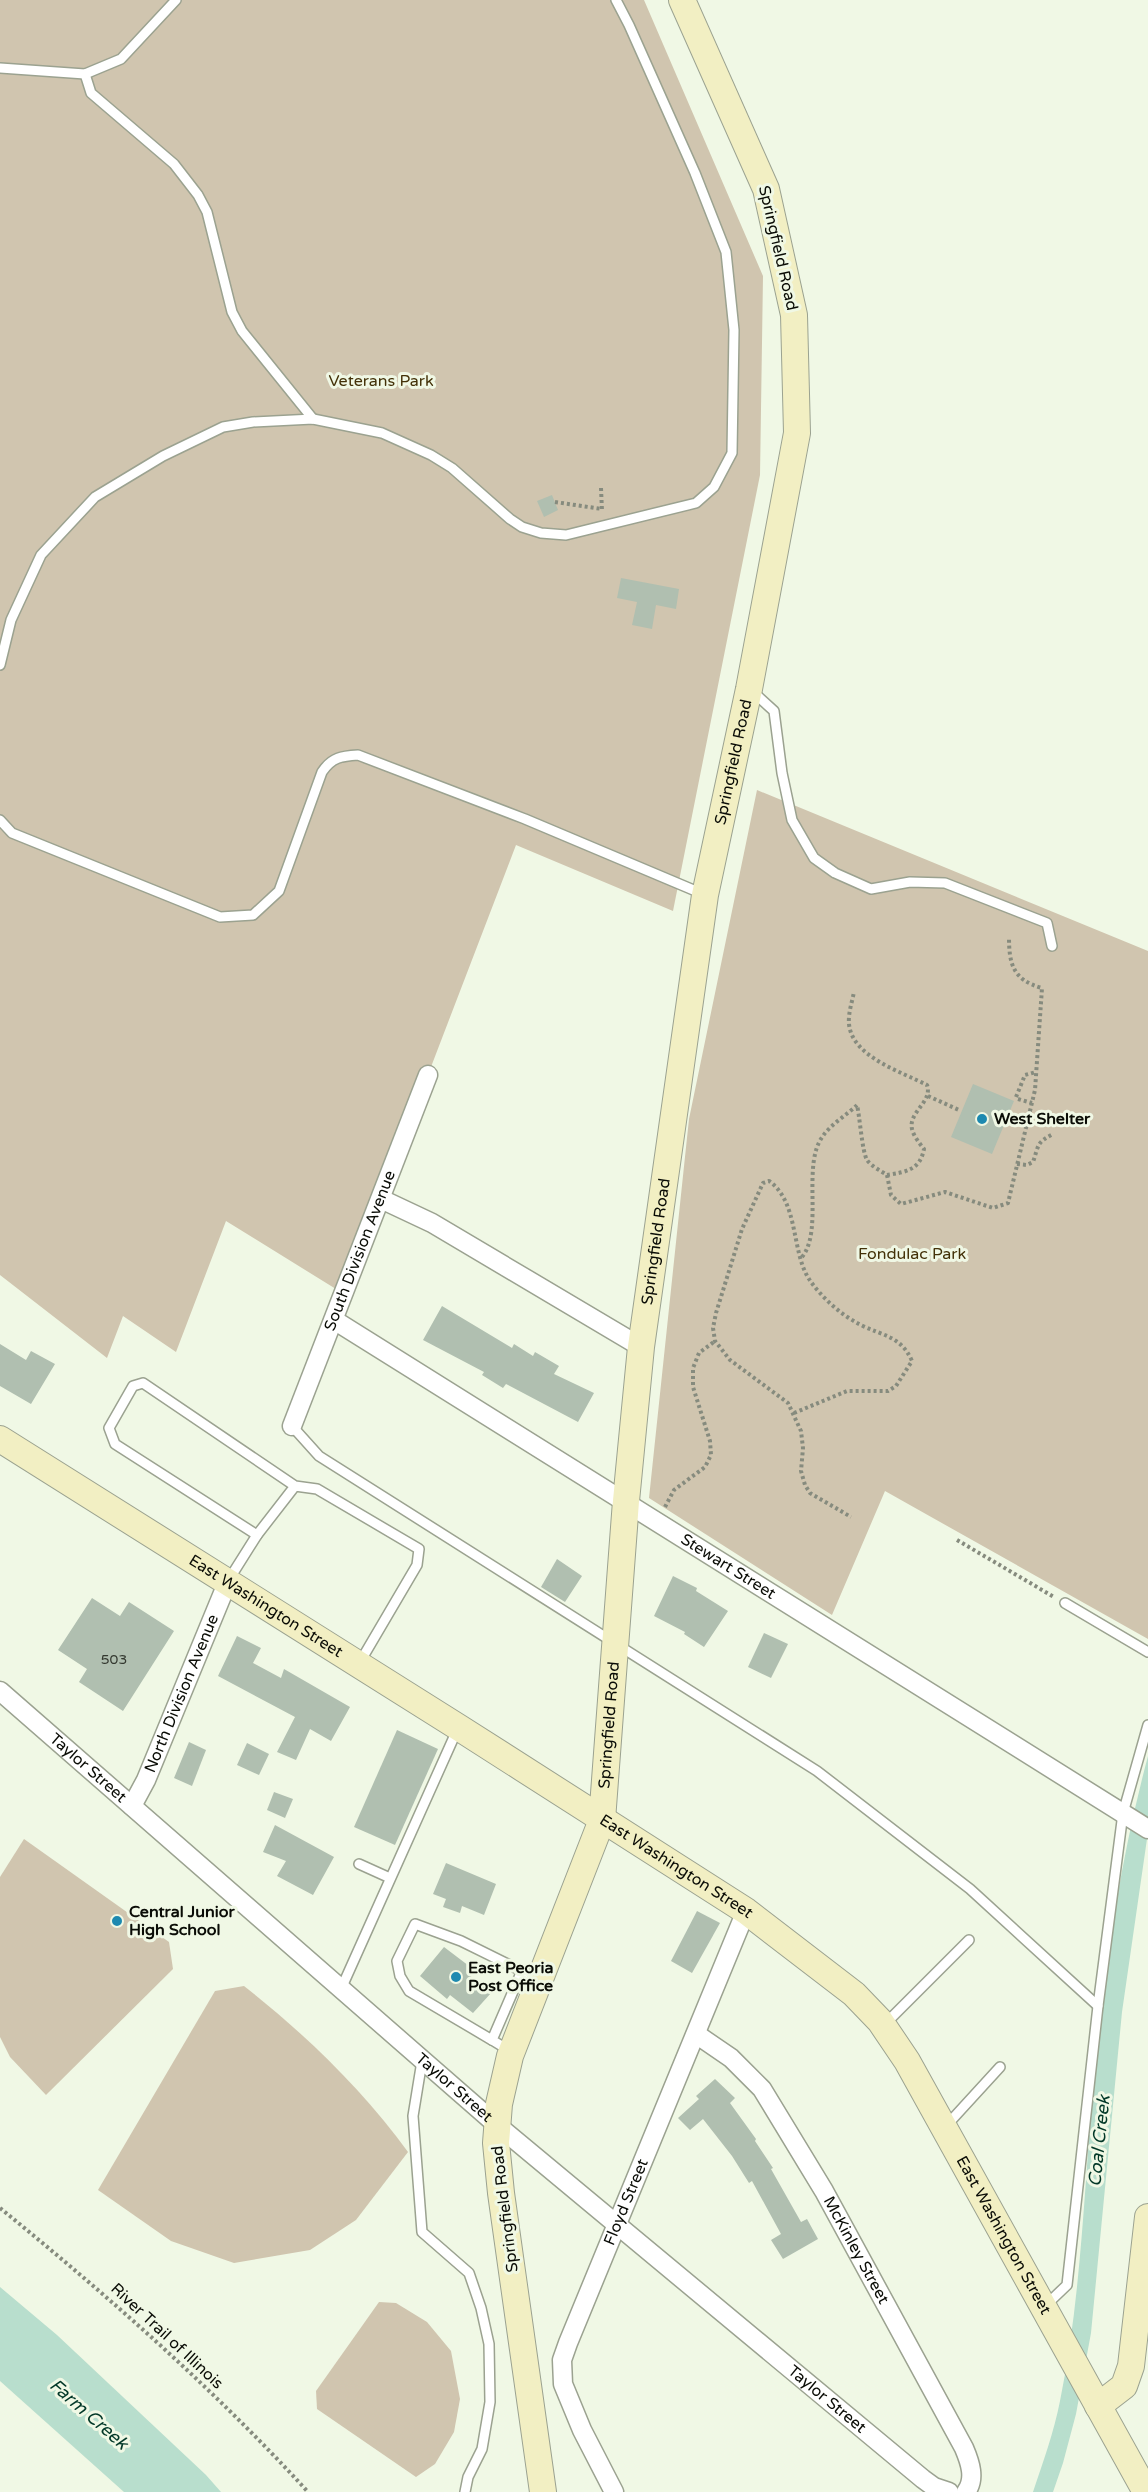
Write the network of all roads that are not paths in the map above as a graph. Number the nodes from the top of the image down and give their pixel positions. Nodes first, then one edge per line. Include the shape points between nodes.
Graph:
1 (176, 0) edge
2 (616, 0) edge
3 (682, 0) edge
4 (0, 68) edge
5 (85, 74) junction
6 (312, 419) junction
7 (0, 664) edge
8 (749, 689) junction
9 (0, 820) edge
10 (705, 895) junction
11 (1052, 946) dead end
12 (428, 1075) dead end
13 (381, 1199) junction
14 (334, 1320) junction
15 (641, 1347) junction
16 (292, 1426) joint
17 (0, 1439) edge
18 (295, 1486) junction
19 (626, 1501) junction
20 (257, 1535) junction
21 (228, 1581) junction
22 (1065, 1604) road end
23 (616, 1644) junction
24 (1148, 1652) edge
25 (358, 1664) junction
26 (0, 1691) edge
27 (1148, 1725) edge
28 (458, 1727) junction
29 (132, 1806) junction
30 (1123, 1813) junction
31 (602, 1820) junction
32 (1148, 1829) edge
33 (359, 1864) dead end
34 (390, 1878) junction
35 (746, 1911) junction
36 (969, 1940) dead end
37 (531, 1977) junction
38 (341, 1989) junction
39 (1098, 2006) junction
40 (884, 2026) junction
41 (696, 2034) junction
42 (502, 2046) junction
43 (422, 2061) junction
44 (1000, 2067) dead end
45 (497, 2125) junction
46 (944, 2128) junction
47 (1148, 2217) edge
48 (617, 2226) junction
49 (1043, 2308) junction
50 (1098, 2406) junction
51 (465, 2492) edge
52 (543, 2492) edge
53 (614, 2492) edge
54 (949, 2492) edge
55 (966, 2492) edge
56 (1146, 2492) edge

1 - 5 lane via 121,59
2 - 6 lane via 695,172 726,252 734,330 735,395 732,453 714,487 696,503 566,535 541,533 510,519 452,468 431,455 382,434
3 - 8 main road, Springfield Road via 766,189 794,315 797,433
4 - 5 lane
5 - 6 lane via 91,93 174,164 198,195 207,212 232,312 242,332
6 - 7 lane via 223,427 163,456 95,497 41,555 11,620
8 - 10 main road, Springfield Road
8 - 11 lane via 774,711 792,820 814,858 835,873 871,889 910,882 945,883 1047,923
9 - 10 lane via 12,833 220,917 253,915 279,891 322,771 329,762 358,755 525,819
10 - 15 main road, Springfield Road
12 - 13 street, South Division Avenue
13 - 14 street, South Division Avenue
13 - 15 street via 432,1223
14 - 16 street, South Division Avenue
14 - 19 street, Stewart Street
15 - 19 main road, Springfield Road
16 - 23 lane via 319,1456
17 - 21 main road, East Washington Street
18 - 20 lane
18 - 20 lane via 143,1383 133,1386 109,1428 115,1443
18 - 25 lane via 317,1489 419,1549 417,1565
19 - 23 main road, Springfield Road
19 - 30 street, Stewart Street
20 - 21 lane
21 - 25 main road, East Washington Street
21 - 29 street, North Division Avenue via 147,1780
22 - 24 lane
23 - 31 main road, Springfield Road
23 - 39 lane via 817,1772 970,1889
25 - 28 main road, East Washington Street
26 - 29 street, Taylor Street
27 - 30 lane
28 - 31 main road, East Washington Street
28 - 34 lane
29 - 38 street, Taylor Street
30 - 32 street, Stewart Street
30 - 39 lane
31 - 35 main road, East Washington Street
31 - 37 main road, Springfield Road
33 - 34 lane
34 - 38 lane
35 - 40 main road, East Washington Street via 854,1994
35 - 41 street, Floyd Street
36 - 40 lane
37 - 42 main road, Springfield Road
37 - 42 lane via 415,1923 397,1961 409,1991
38 - 43 street, Taylor Street
39 - 49 lane via 1067,2285
40 - 46 main road, East Washington Street
41 - 48 street, Floyd Street
41 - 55 street, McKinley Street via 731,2058 755,2081 788,2129 964,2448 971,2468
42 - 45 main road, Springfield Road
43 - 45 street, Taylor Street
43 - 51 lane via 413,2116 422,2232 469,2273 482,2308 489,2344 490,2402 482,2449
44 - 46 lane
45 - 48 street, Taylor Street
45 - 52 main road, Springfield Road via 501,2193
46 - 49 main road, East Washington Street
47 - 50 main road via 1131,2366 1124,2386
48 - 53 street, Floyd Street via 567,2343 562,2371 563,2384 582,2430
48 - 54 street, Taylor Street via 922,2479
49 - 50 main road, East Washington Street
50 - 56 main road, East Washington Street

